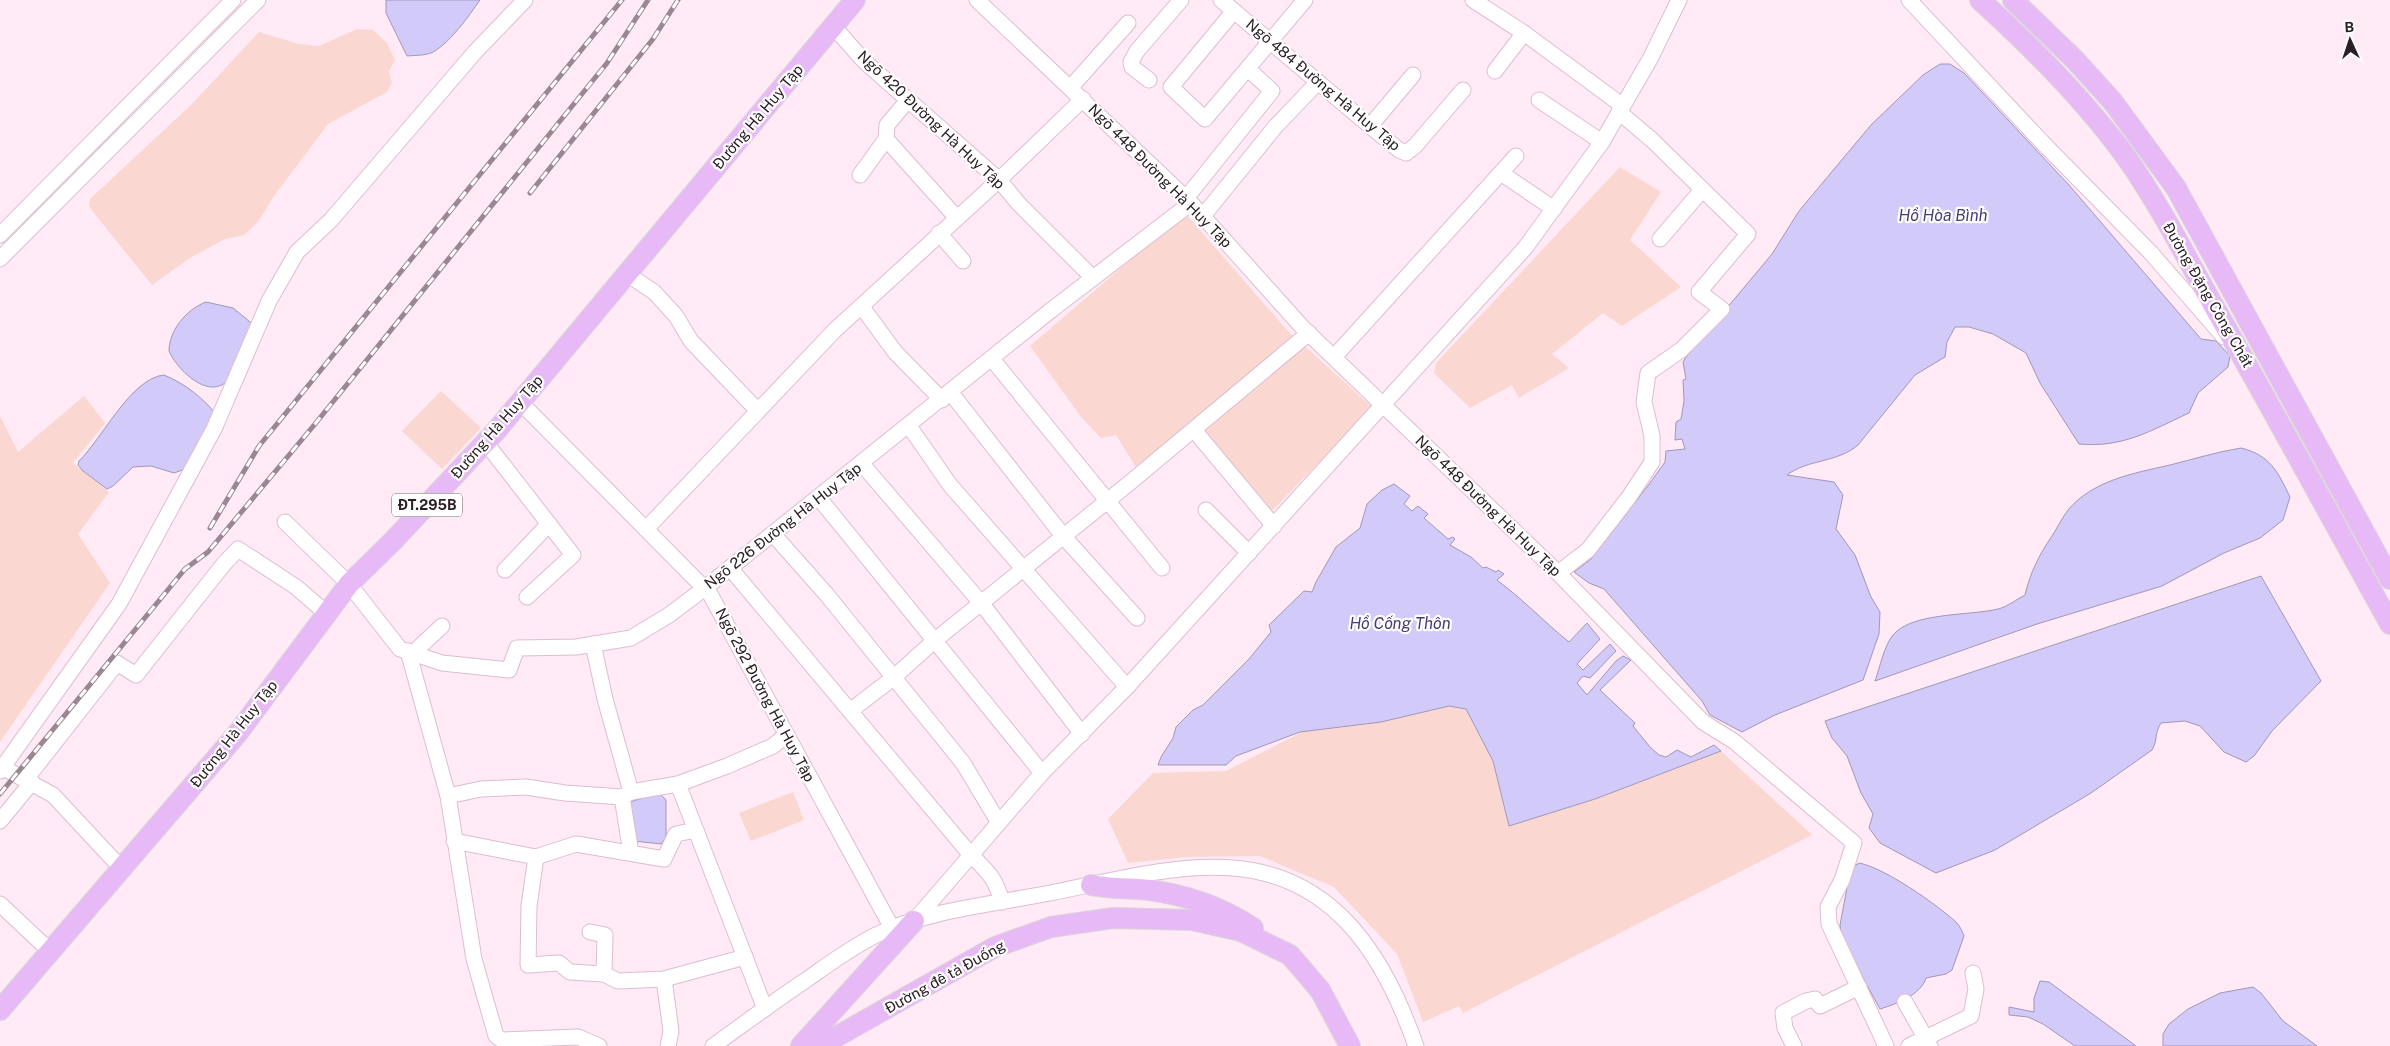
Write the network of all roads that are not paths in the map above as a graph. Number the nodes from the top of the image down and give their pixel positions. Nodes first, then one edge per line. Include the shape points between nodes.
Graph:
1 (233, 0) edge
2 (258, 0) edge
3 (525, 0) edge
4 (856, 0) edge
5 (977, 0) edge
6 (1181, 0) edge
7 (1221, 0) edge
8 (1305, 0) edge
9 (1473, 0) edge
10 (1679, 0) edge
11 (1910, 0) edge
12 (1980, 0) edge
13 (2013, 0) edge
14 (1234, 11) junction
15 (1128, 22) dead end
16 (833, 26) junction
17 (1524, 33) junction
18 (1271, 42) junction
19 (1248, 69) junction
20 (1495, 71) dead end
21 (1413, 75) dead end
22 (1149, 80) dead end
23 (1318, 82) junction
24 (1071, 87) junction
25 (1463, 90) dead end
26 (1083, 99) junction
27 (908, 100) junction
28 (1538, 100) dead end
29 (1621, 109) junction
30 (1370, 126) junction
31 (886, 139) junction
32 (1602, 142) junction
33 (1516, 156) dead end
34 (1501, 173) junction
35 (860, 175) dead end
36 (999, 180) junction
37 (1702, 190) junction
38 (1188, 200) junction
39 (1554, 208) junction
40 (1203, 216) junction
41 (956, 218) junction
42 (940, 233) junction
43 (0, 235) edge
44 (1660, 239) dead end
45 (0, 259) edge
46 (963, 261) dead end
47 (628, 274) junction
48 (1093, 278) junction
49 (862, 307) junction
50 (1309, 333) junction
51 (1334, 357) junction
52 (992, 359) junction
53 (2246, 362) junction
54 (946, 396) junction
55 (520, 402) junction
56 (1385, 405) junction
57 (758, 411) junction
58 (909, 426) junction
59 (1194, 430) junction
60 (486, 443) junction
61 (862, 464) junction
62 (819, 498) junction
63 (1108, 501) junction
64 (1206, 510) dead end
65 (285, 522) dead end
66 (549, 524) junction
67 (1274, 526) junction
68 (646, 529) junction
69 (774, 534) junction
70 (1064, 537) junction
71 (1249, 553) junction
72 (730, 568) junction
73 (1162, 568) dead end
74 (1024, 569) junction
75 (505, 570) dead end
76 (1558, 573) junction
77 (2390, 579) edge
78 (349, 584) junction
79 (704, 588) junction
80 (527, 597) dead end
81 (982, 604) junction
82 (326, 613) junction
83 (1137, 618) dead end
84 (2390, 624) edge
85 (442, 626) dead end
86 (934, 641) junction
87 (593, 644) junction
88 (411, 652) junction
89 (893, 678) junction
90 (1127, 687) junction
91 (850, 711) junction
92 (1082, 734) junction
93 (786, 735) junction
94 (2, 765) edge
95 (1042, 773) junction
96 (29, 780) junction
97 (678, 784) junction
98 (626, 794) junction
99 (448, 796) junction
100 (0, 821) edge
101 (999, 823) junction
102 (696, 830) junction
103 (454, 841) junction
104 (631, 853) junction
105 (970, 854) junction
106 (536, 856) junction
107 (122, 869) junction
108 (1091, 885) junction
109 (1002, 902) junction
110 (0, 904) edge
111 (914, 921) junction
112 (892, 928) junction
113 (590, 932) dead end
114 (51, 952) junction
115 (1290, 955) junction
116 (745, 957) junction
117 (1973, 973) dead end
118 (604, 974) junction
119 (664, 979) junction
120 (1859, 987) junction
121 (1905, 1002) dead end
122 (765, 1009) junction
123 (0, 1010) edge
124 (572, 1041) edge
125 (1928, 1042) edge
126 (599, 1046) edge
127 (668, 1046) edge
128 (713, 1046) edge
129 (801, 1046) edge
130 (820, 1046) edge
131 (1350, 1046) edge
132 (1416, 1046) edge
133 (1794, 1046) edge
134 (1886, 1046) edge
135 (1909, 1046) edge

1 - 43 street
2 - 45 street
3 - 94 street via 474,52 332,220 297,252 268,301 214,429 119,604
4 - 16 main road, Đường Hà Huy Tập / ĐT.295B
5 - 24 street, Ngõ 448 Đường Hà Huy Tập
6 - 22 street via 1131,62 1132,67
7 - 14 street, Ngõ 484 Đường Hà Huy Tập
8 - 18 street
9 - 17 street
10 - 29 street
11 - 53 street via 2151,253
12 - 53 main road, Đường Đặng Công Chất via 2060,78 2126,158
13 - 77 main road, Đường Đặng Công Chất via 2112,102 2176,188
14 - 18 street, Ngõ 484 Đường Hà Huy Tập
14 - 19 street via 1171,87 1205,119
15 - 24 street
16 - 27 street, Ngõ 420 Đường Hà Huy Tập via 864,61
16 - 47 main road, Đường Hà Huy Tập / ĐT.295B
17 - 20 street
17 - 29 street
18 - 19 street
18 - 23 street, Ngõ 484 Đường Hà Huy Tập
19 - 38 street, Ngõ 226 Đường Hà Huy Tập via 1272,92
21 - 30 street
23 - 30 street, Ngõ 484 Đường Hà Huy Tập
23 - 40 street via 1275,127
24 - 26 street, Ngõ 448 Đường Hà Huy Tập
25 - 30 street, Ngõ 484 Đường Hà Huy Tập via 1406,153
26 - 36 street
26 - 38 street, Ngõ 448 Đường Hà Huy Tập
27 - 31 street via 887,125
27 - 36 street, Ngõ 420 Đường Hà Huy Tập
28 - 32 street
29 - 32 street
29 - 37 street
31 - 35 street
31 - 41 street
32 - 39 street
33 - 34 street
34 - 39 street
34 - 51 street
36 - 41 street
36 - 48 street, Ngõ 420 Đường Hà Huy Tập
37 - 44 street
37 - 76 street via 1748,234 1699,292 1722,309 1681,350 1648,373 1644,402 1652,436 1652,462 1588,550
38 - 40 street, Ngõ 448 Đường Hà Huy Tập
38 - 48 street, Ngõ 226 Đường Hà Huy Tập
39 - 56 street via 1525,248
40 - 50 street, Ngõ 448 Đường Hà Huy Tập
41 - 42 street
42 - 46 street
42 - 49 street
47 - 55 main road, Đường Hà Huy Tập / ĐT.295B
47 - 57 street via 654,292 676,316 691,341
48 - 52 street, Ngõ 226 Đường Hà Huy Tập
49 - 54 street via 895,352
49 - 57 street via 835,330
50 - 51 street, Ngõ 448 Đường Hà Huy Tập
50 - 59 street
51 - 56 street, Ngõ 448 Đường Hà Huy Tập
52 - 54 street, Ngõ 226 Đường Hà Huy Tập
52 - 63 street
53 - 84 main road, Đường Đặng Công Chất
54 - 58 street, Ngõ 226 Đường Hà Huy Tập
54 - 70 street
55 - 60 main road, Đường Hà Huy Tập / ĐT.295B
55 - 68 street, Ngõ 292 Đường Hà Huy Tập
56 - 67 street
56 - 76 street, Ngõ 448 Đường Hà Huy Tập
57 - 68 street
58 - 61 street, Ngõ 226 Đường Hà Huy Tập
58 - 74 street via 950,486
59 - 63 street
59 - 67 street
60 - 66 street
60 - 78 main road, Đường Hà Huy Tập / ĐT.295B
61 - 62 street, Ngõ 226 Đường Hà Huy Tập
61 - 81 street
62 - 69 street, Ngõ 226 Đường Hà Huy Tập
62 - 86 street
63 - 70 street
63 - 73 street
64 - 71 street
65 - 78 street, Ngõ 226 Đường Hà Huy Tập
66 - 75 street
66 - 80 street via 572,555
67 - 71 street
68 - 79 street, Ngõ 292 Đường Hà Huy Tập
69 - 72 street, Ngõ 226 Đường Hà Huy Tập
69 - 89 street
70 - 74 street
70 - 83 street
71 - 90 street
72 - 79 street, Ngõ 226 Đường Hà Huy Tập
72 - 91 street
74 - 81 street
74 - 90 street
76 - 120 street, Ngõ 448 Đường Hà Huy Tập via 1703,722 1735,742 1854,843 1842,880 1828,907 1828,924
78 - 82 main road, Đường Hà Huy Tập / ĐT.295B
78 - 88 street, Ngõ 226 Đường Hà Huy Tập via 400,649
79 - 87 street, Ngõ 226 Đường Hà Huy Tập via 631,638
79 - 93 street, Ngõ 292 Đường Hà Huy Tập
81 - 86 street
81 - 92 street
82 - 96 street via 296,587 238,549 136,675 117,663
82 - 107 main road, Đường Hà Huy Tập / ĐT.295B via 237,734
85 - 88 street
86 - 89 street
86 - 95 street
87 - 88 street, Ngõ 226 Đường Hà Huy Tập via 517,648 509,670 442,664
87 - 98 street
88 - 99 street
89 - 91 street
89 - 101 street via 963,763
90 - 92 street
91 - 105 street
92 - 95 street
93 - 97 street via 773,746
93 - 112 street, Ngõ 292 Đường Hà Huy Tập
94 - 96 street
95 - 101 street
96 - 100 street
96 - 107 street via 53,795
97 - 98 street
97 - 102 street
98 - 99 street via 565,794 526,787 481,789
98 - 104 street
99 - 103 street
101 - 105 street
102 - 104 street via 676,834 664,859
102 - 116 street
103 - 106 street
103 - 124 street via 474,958 496,1036 502,1040
104 - 106 street via 576,844
105 - 109 street via 995,881
105 - 111 street
106 - 118 street via 529,906 528,965 559,963 570,972
107 - 114 main road, Đường Hà Huy Tập / ĐT.295B
108 - 109 street
108 - 115 main road via 1193,898 1238,918
108 - 132 street via 1176,870 1234,868 1262,873 1303,888 1338,912 1364,939 1388,979
109 - 111 street
110 - 114 street
111 - 112 street
111 - 129 main road
112 - 122 street via 848,950
113 - 118 street via 605,935
114 - 123 main road, Đường Hà Huy Tập / ĐT.295B
115 - 130 main road, Đường đê tả Đuống via 1241,931 1192,920 1113,918 1051,927 995,947
115 - 131 main road, Đường đê tả Đuống via 1320,990
116 - 119 street
116 - 122 street
117 - 125 street via 1976,989 1971,1016
118 - 119 street via 618,981
119 - 127 street via 671,1031
120 - 133 street via 1820,1006 1815,999 1783,1014 1785,1028
120 - 134 street, Ngõ 448 Đường Hà Huy Tập
121 - 125 street
122 - 128 street
124 - 126 street via 578,1037
125 - 135 street

